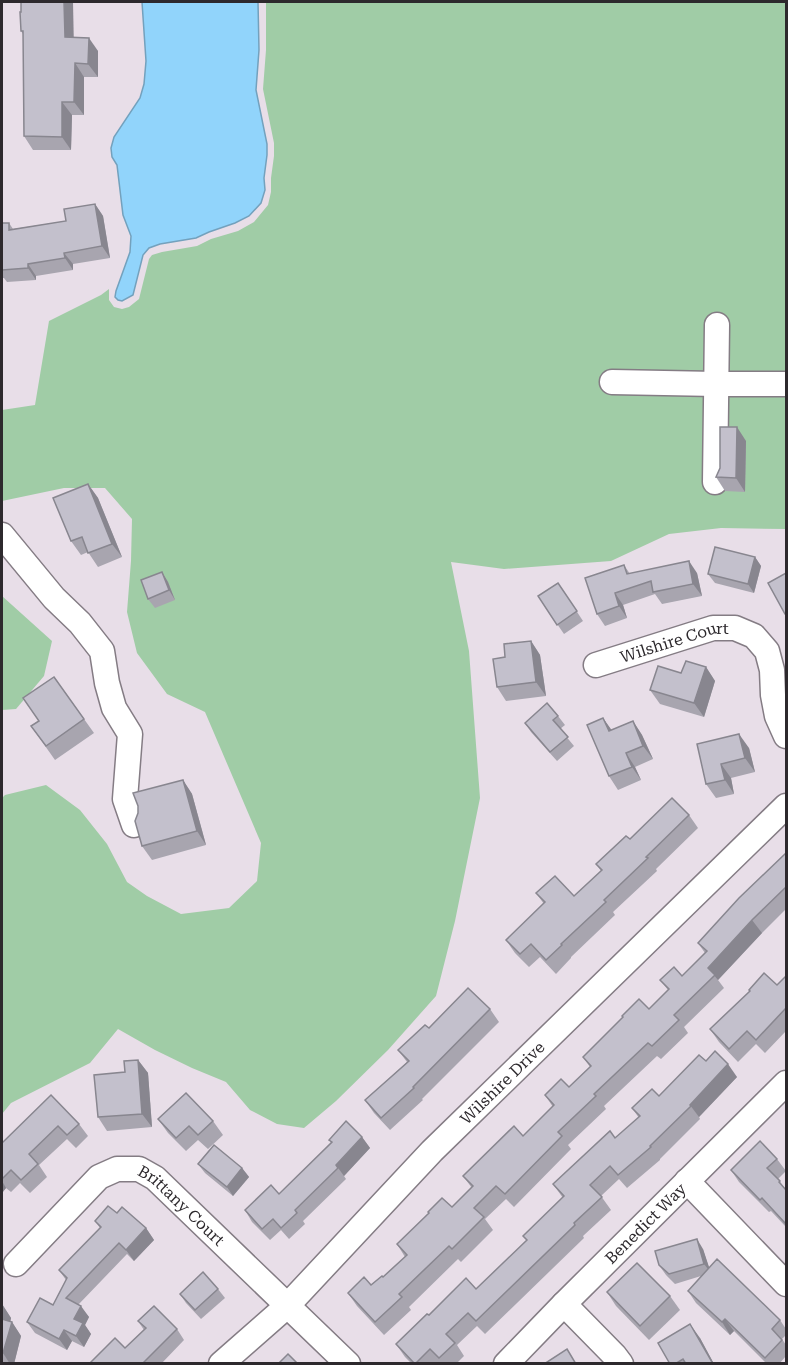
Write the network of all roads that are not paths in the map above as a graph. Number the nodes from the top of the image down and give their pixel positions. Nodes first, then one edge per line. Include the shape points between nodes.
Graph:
1 (717, 325) dead end
2 (612, 382) dead end
3 (716, 384) junction
4 (786, 384) edge
5 (715, 482) edge
6 (2, 535) edge
7 (596, 665) dead end
8 (786, 736) edge
9 (786, 806) edge
10 (134, 825) edge
11 (786, 1083) edge
12 (687, 1181) junction
13 (16, 1264) dead end
14 (786, 1284) edge
15 (564, 1304) junction
16 (287, 1306) junction
17 (221, 1364) edge
18 (348, 1364) edge
19 (506, 1364) edge
20 (621, 1364) edge

1 - 3 street
2 - 3 street
3 - 4 street
3 - 5 street
6 - 10 street via 102,651 114,708 130,734 125,799
7 - 8 street, Wilshire Court via 713,628 735,628 754,636 767,651 777,716
9 - 16 street, Wilshire Drive via 432,1151
11 - 12 street, Benedict Way
12 - 14 street
12 - 15 street, Benedict Way
13 - 16 street, Brittany Court via 99,1177 117,1168 139,1169 155,1178
15 - 19 street, Benedict Way
15 - 20 street
16 - 17 street, Wilshire Drive
16 - 18 street, Brittany Court

